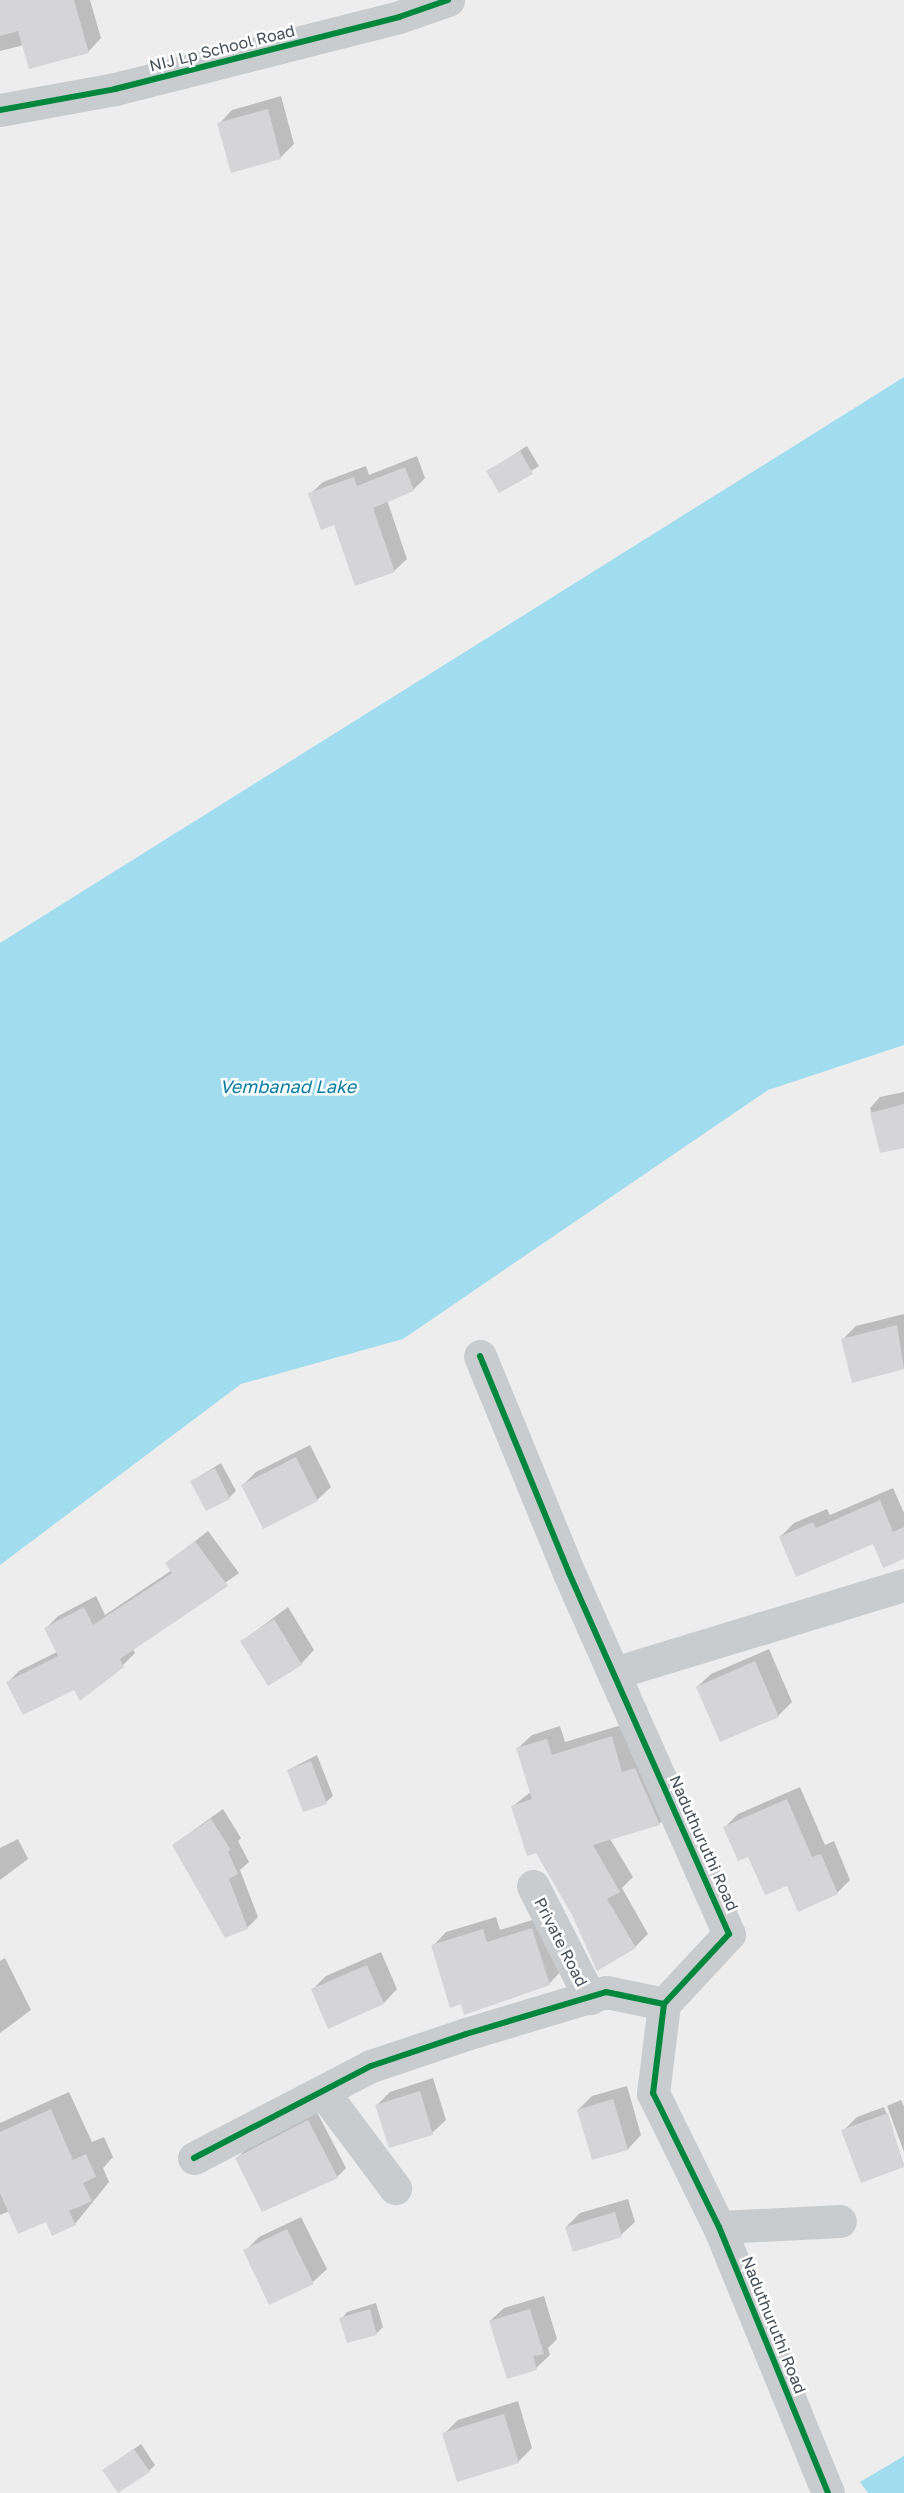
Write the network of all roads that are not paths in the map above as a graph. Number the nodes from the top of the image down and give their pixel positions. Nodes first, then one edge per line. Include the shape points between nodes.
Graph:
1 (447, 0) edge
2 (0, 110) edge
3 (480, 1356) dead end
4 (904, 1585) edge
5 (614, 1673) junction
6 (532, 1886) dead end
7 (590, 1998) junction
8 (664, 2004) junction
9 (324, 2093) junction
10 (194, 2157) dead end
11 (395, 2188) dead end
12 (840, 2221) dead end
13 (719, 2227) junction
14 (828, 2493) edge

1 - 2 street, NIJ Lp School Road via 399,17 115,89
3 - 5 street, Naduthuruthi Road
4 - 5 street
5 - 8 street, Naduthuruthi Road via 729,1934
6 - 7 street, Private Road
7 - 8 street via 606,1992
7 - 9 street via 371,2066
8 - 13 street, Naduthuruthi Road via 653,2093
9 - 10 street
9 - 11 street
12 - 13 street
13 - 14 street, Naduthuruthi Road

